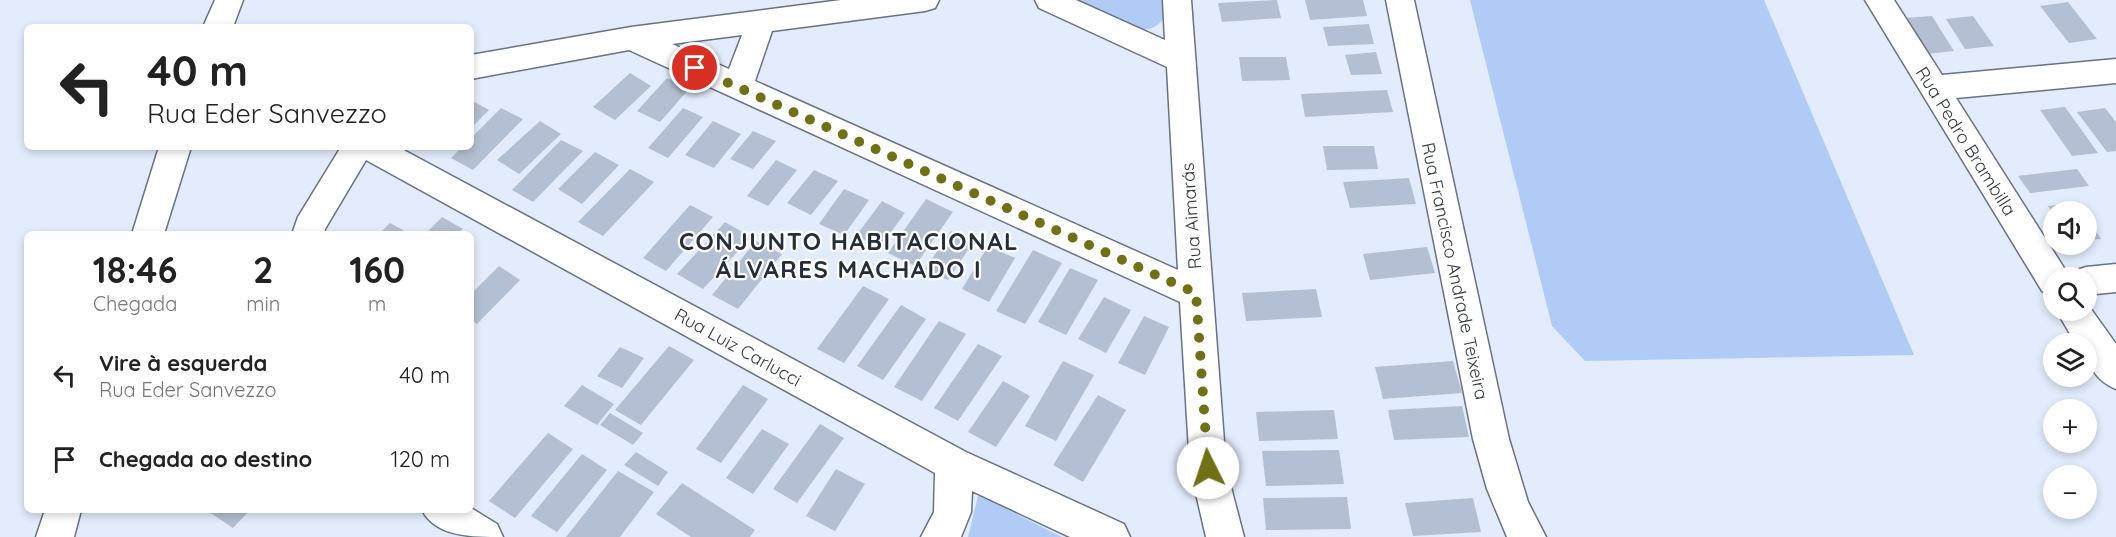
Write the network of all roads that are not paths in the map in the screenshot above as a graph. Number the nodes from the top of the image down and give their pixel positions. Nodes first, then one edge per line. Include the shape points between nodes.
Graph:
1 (229, 0) edge
2 (926, 0) edge
3 (1049, 0) edge
4 (1177, 0) edge
5 (1400, 0) edge
6 (1879, 0) edge
7 (882, 3) edge
8 (761, 22) junction
9 (219, 24) edge
10 (631, 39) junction
11 (1180, 60) junction
12 (474, 66) edge
13 (2116, 71) edge
14 (738, 87) junction
15 (1932, 88) junction
16 (174, 150) edge
17 (355, 150) edge
18 (376, 150) edge
19 (149, 231) edge
20 (308, 231) edge
21 (2045, 267) edge
22 (2116, 278) edge
23 (2097, 280) edge
24 (1196, 293) junction
25 (2081, 321) edge
26 (2116, 373) edge
27 (953, 464) junction
28 (62, 513) edge
29 (445, 513) edge
30 (55, 537) edge
31 (484, 537) edge
32 (940, 537) edge
33 (1111, 537) edge
34 (1225, 537) edge
35 (1527, 537) edge

1 - 9 street
2 - 7 street
3 - 11 street
4 - 11 street, Rua Aimarás
5 - 35 street, Rua Francisco Andrade Teixeira via 1491,439 1506,492
6 - 15 street, Rua Pedro Brambilla
7 - 8 street
8 - 10 street
8 - 14 street
10 - 12 street
10 - 14 street
11 - 24 street, Rua Aimarás
13 - 15 street
14 - 24 street
15 - 21 street, Rua Pedro Brambilla
16 - 19 street
17 - 20 street
18 - 27 street, Rua Luiz Carlucci
22 - 23 street
24 - 34 street, Rua Aimarás via 1208,468
25 - 26 street
27 - 32 street via 954,507 948,528
27 - 33 street, Rua Luiz Carlucci
28 - 30 street
29 - 31 street

